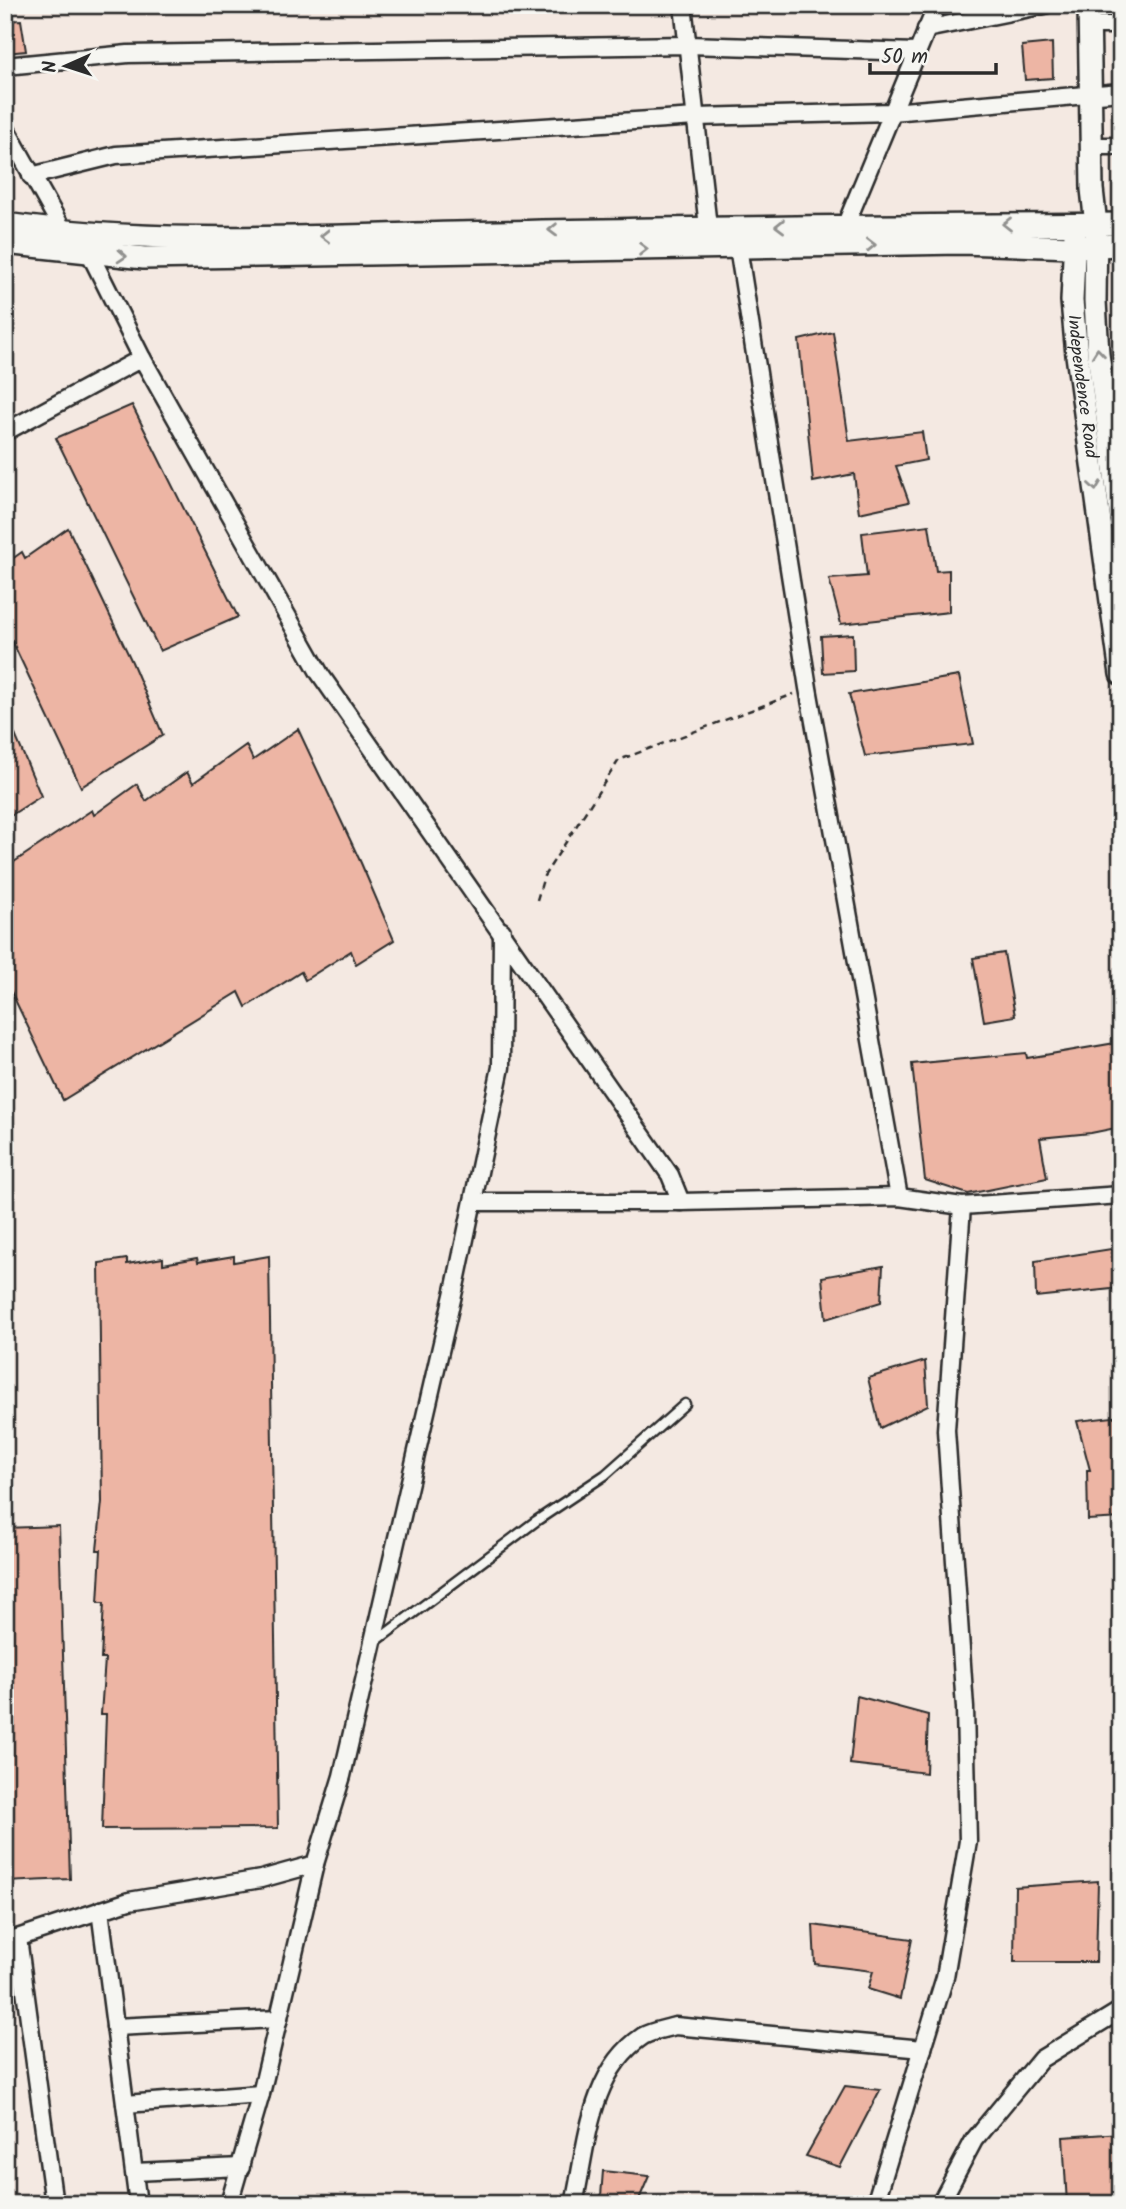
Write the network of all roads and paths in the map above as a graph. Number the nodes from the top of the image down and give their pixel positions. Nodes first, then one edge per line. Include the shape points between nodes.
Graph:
1 (683, 5) edge
2 (937, 5) edge
3 (1045, 5) edge
4 (1090, 15) edge
5 (1121, 25) edge
6 (926, 29) junction
7 (687, 45) junction
8 (917, 52) junction
9 (5, 66) edge
10 (1121, 92) edge
11 (1092, 93) junction
12 (892, 112) junction
13 (696, 117) junction
14 (5, 127) edge
15 (1093, 146) junction
16 (1121, 146) edge
17 (32, 176) junction
18 (5, 224) edge
19 (846, 224) junction
20 (1086, 224) junction
21 (1121, 224) edge
22 (708, 227) junction
23 (64, 232) junction
24 (5, 243) edge
25 (445, 243) junction
26 (1121, 245) edge
27 (1095, 246) junction
28 (738, 247) junction
29 (1073, 247) junction
30 (90, 254) junction
31 (142, 358) junction
32 (5, 432) edge
33 (1121, 518) edge
34 (1121, 674) edge
35 (808, 688) junction
36 (537, 900) dead end
37 (502, 931) junction
38 (1121, 1195) edge
39 (899, 1197) junction
40 (473, 1202) junction
41 (681, 1202) junction
42 (962, 1206) junction
43 (685, 1404) dead end
44 (372, 1644) junction
45 (315, 1864) junction
46 (100, 1910) junction
47 (11, 1940) edge
48 (1121, 2010) edge
49 (279, 2019) junction
50 (115, 2027) junction
51 (922, 2049) junction
52 (261, 2094) junction
53 (125, 2104) junction
54 (241, 2167) junction
55 (135, 2172) junction
56 (54, 2204) edge
57 (138, 2204) edge
58 (229, 2204) edge
59 (574, 2204) edge
60 (875, 2204) edge
61 (940, 2204) edge

1 - 7 street
2 - 6 street
3 - 6 street
4 - 5 street
4 - 11 main road
6 - 8 street
7 - 8 street
7 - 9 street via 128,54
7 - 13 street
8 - 12 street
10 - 11 street
11 - 12 street
11 - 15 main road
12 - 13 street
12 - 19 street
13 - 17 street via 116,155
13 - 22 street
14 - 17 street
15 - 16 street
15 - 20 main road
17 - 23 street
18 - 23 main road
20 -> 19 main road
19 -> 22 main road
20 - 21 main road
20 - 27 main road, Independence Road
20 - 29 main road, Independence Road
22 -> 25 main road
25 -> 23 main road
23 - 30 street
24 - 30 main road
25 -> 28 main road
30 -> 25 main road via 144,258
26 - 27 main road
27 - 29 main road
33 -> 27 main road, Independence Road via 1098,354
28 -> 29 main road via 961,243
28 - 35 street
29 -> 34 main road, Independence Road via 1077,355
30 - 31 street
31 - 32 street
31 - 37 street via 320,674
35 - 36 path via 619,760 544,876
35 - 39 street
37 - 40 street via 501,1067
37 - 41 street via 670,1175
38 - 42 street
39 - 41 street
39 - 42 street
40 - 41 street
40 - 44 street
42 - 51 street via 946,1430 965,1709 968,1841 944,1978
43 - 44 lane via 605,1475
44 - 45 street via 342,1776
45 - 46 street
45 - 49 street
46 - 47 street
46 - 50 street
47 - 56 street
48 - 61 street via 1041,2059 974,2140
49 - 50 street
49 - 52 street
50 - 53 street
51 - 59 street via 675,2026 645,2035 619,2056 599,2091
51 - 60 street
52 - 53 street
52 - 54 street
53 - 55 street
54 - 55 street
54 - 58 street
55 - 57 street

